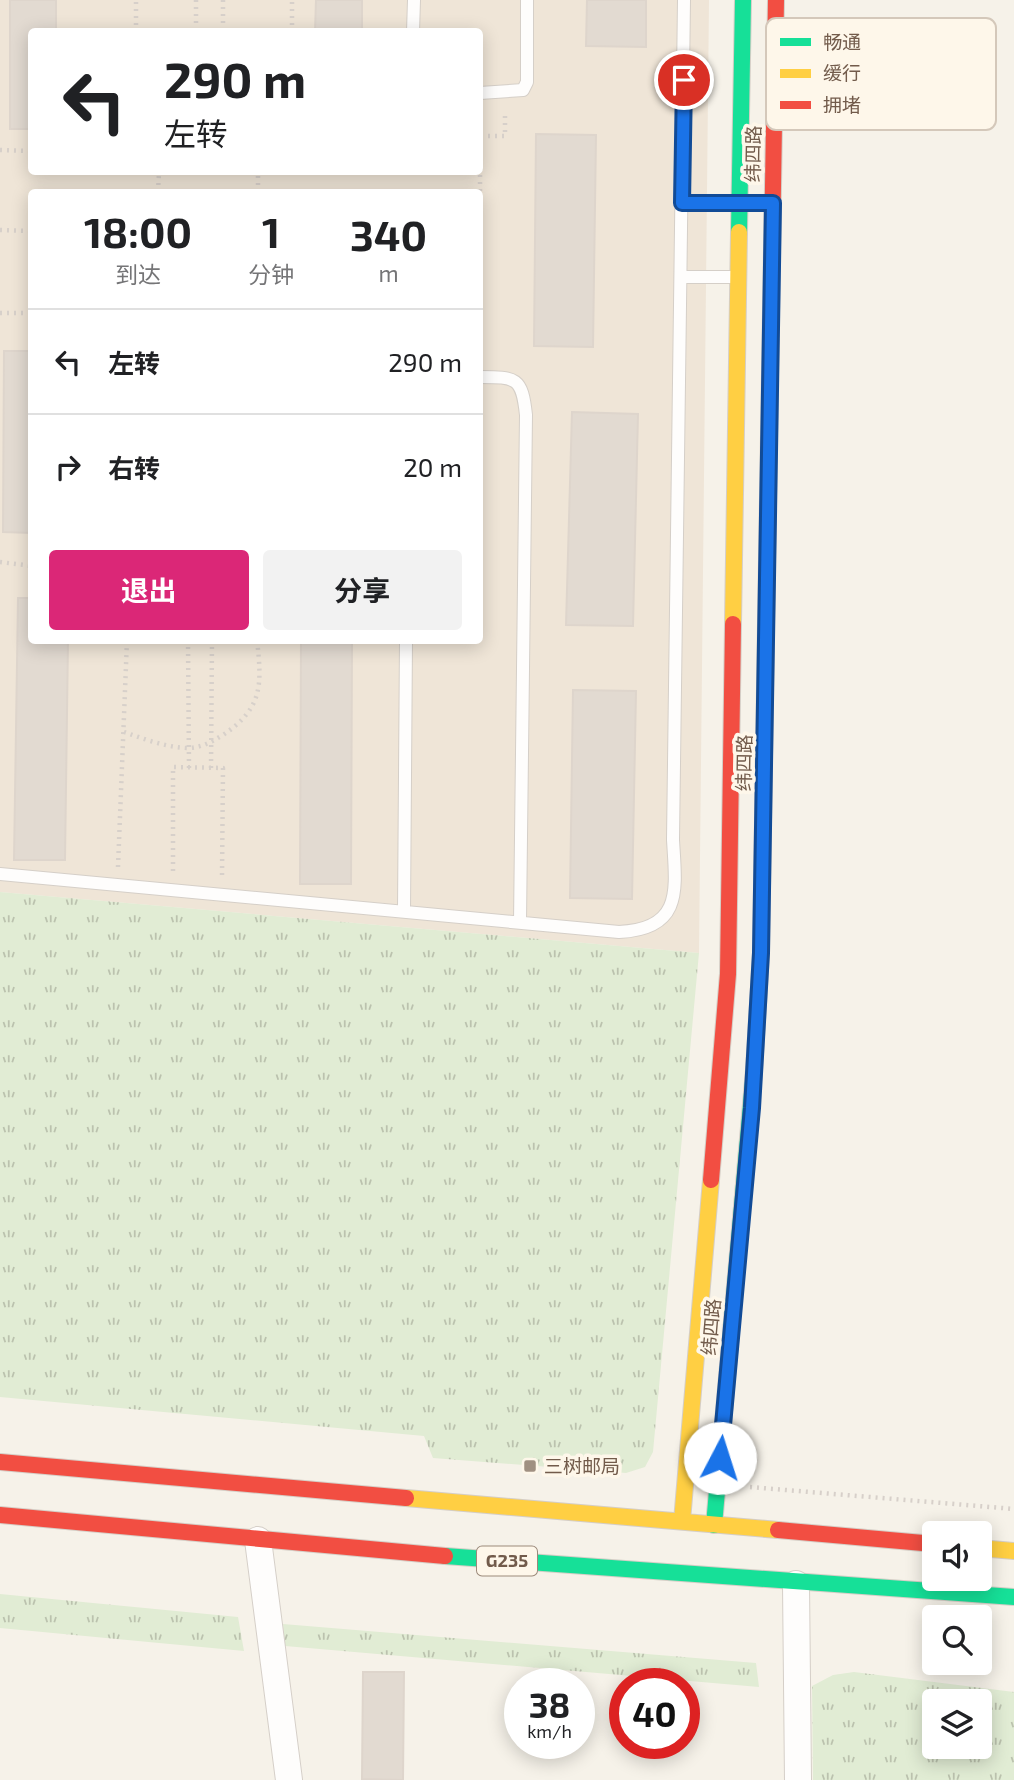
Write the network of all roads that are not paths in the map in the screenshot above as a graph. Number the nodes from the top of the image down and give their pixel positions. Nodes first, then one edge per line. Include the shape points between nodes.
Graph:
1 (414, 0) edge
2 (527, 0) edge
3 (684, 0) edge
4 (743, 0) edge
5 (776, 0) edge
6 (774, 18) edge
7 (413, 28) edge
8 (483, 93) edge
9 (766, 107) edge
10 (682, 203) junction
11 (757, 203) junction
12 (682, 277) junction
13 (756, 277) junction
14 (483, 377) edge
15 (406, 644) edge
16 (0, 874) edge
17 (404, 911) junction
18 (520, 922) junction
19 (0, 1462) edge
20 (0, 1515) edge
21 (682, 1521) junction
22 (714, 1524) junction
23 (258, 1540) junction
24 (922, 1543) edge
25 (992, 1549) edge
26 (1014, 1551) edge
27 (796, 1584) junction
28 (1014, 1597) edge
29 (289, 1780) edge
30 (797, 1780) edge

1 - 7 lane
2 - 8 lane via 527,82 523,90
3 - 10 lane
4 - 11 main road, 纬四路
5 - 6 main road, 纬四路
9 - 11 main road, 纬四路
10 - 11 lane
10 - 12 lane
11 - 13 main road, 纬四路
11 - 13 main road, 纬四路
12 - 13 lane
12 - 18 lane via 674,902 664,918 638,931
13 - 21 main road, 纬四路 via 728,974
13 - 22 main road, 纬四路 via 761,953 752,1108
14 - 18 lane via 518,382 524,391 526,415
15 - 17 lane
16 - 17 lane
17 - 18 lane
19 - 21 main road
20 - 23 main road, G235
21 - 22 main road
22 - 24 main road
23 - 27 main road, G235
23 - 29 street
25 - 26 main road
27 - 28 main road, G235
27 - 30 street

